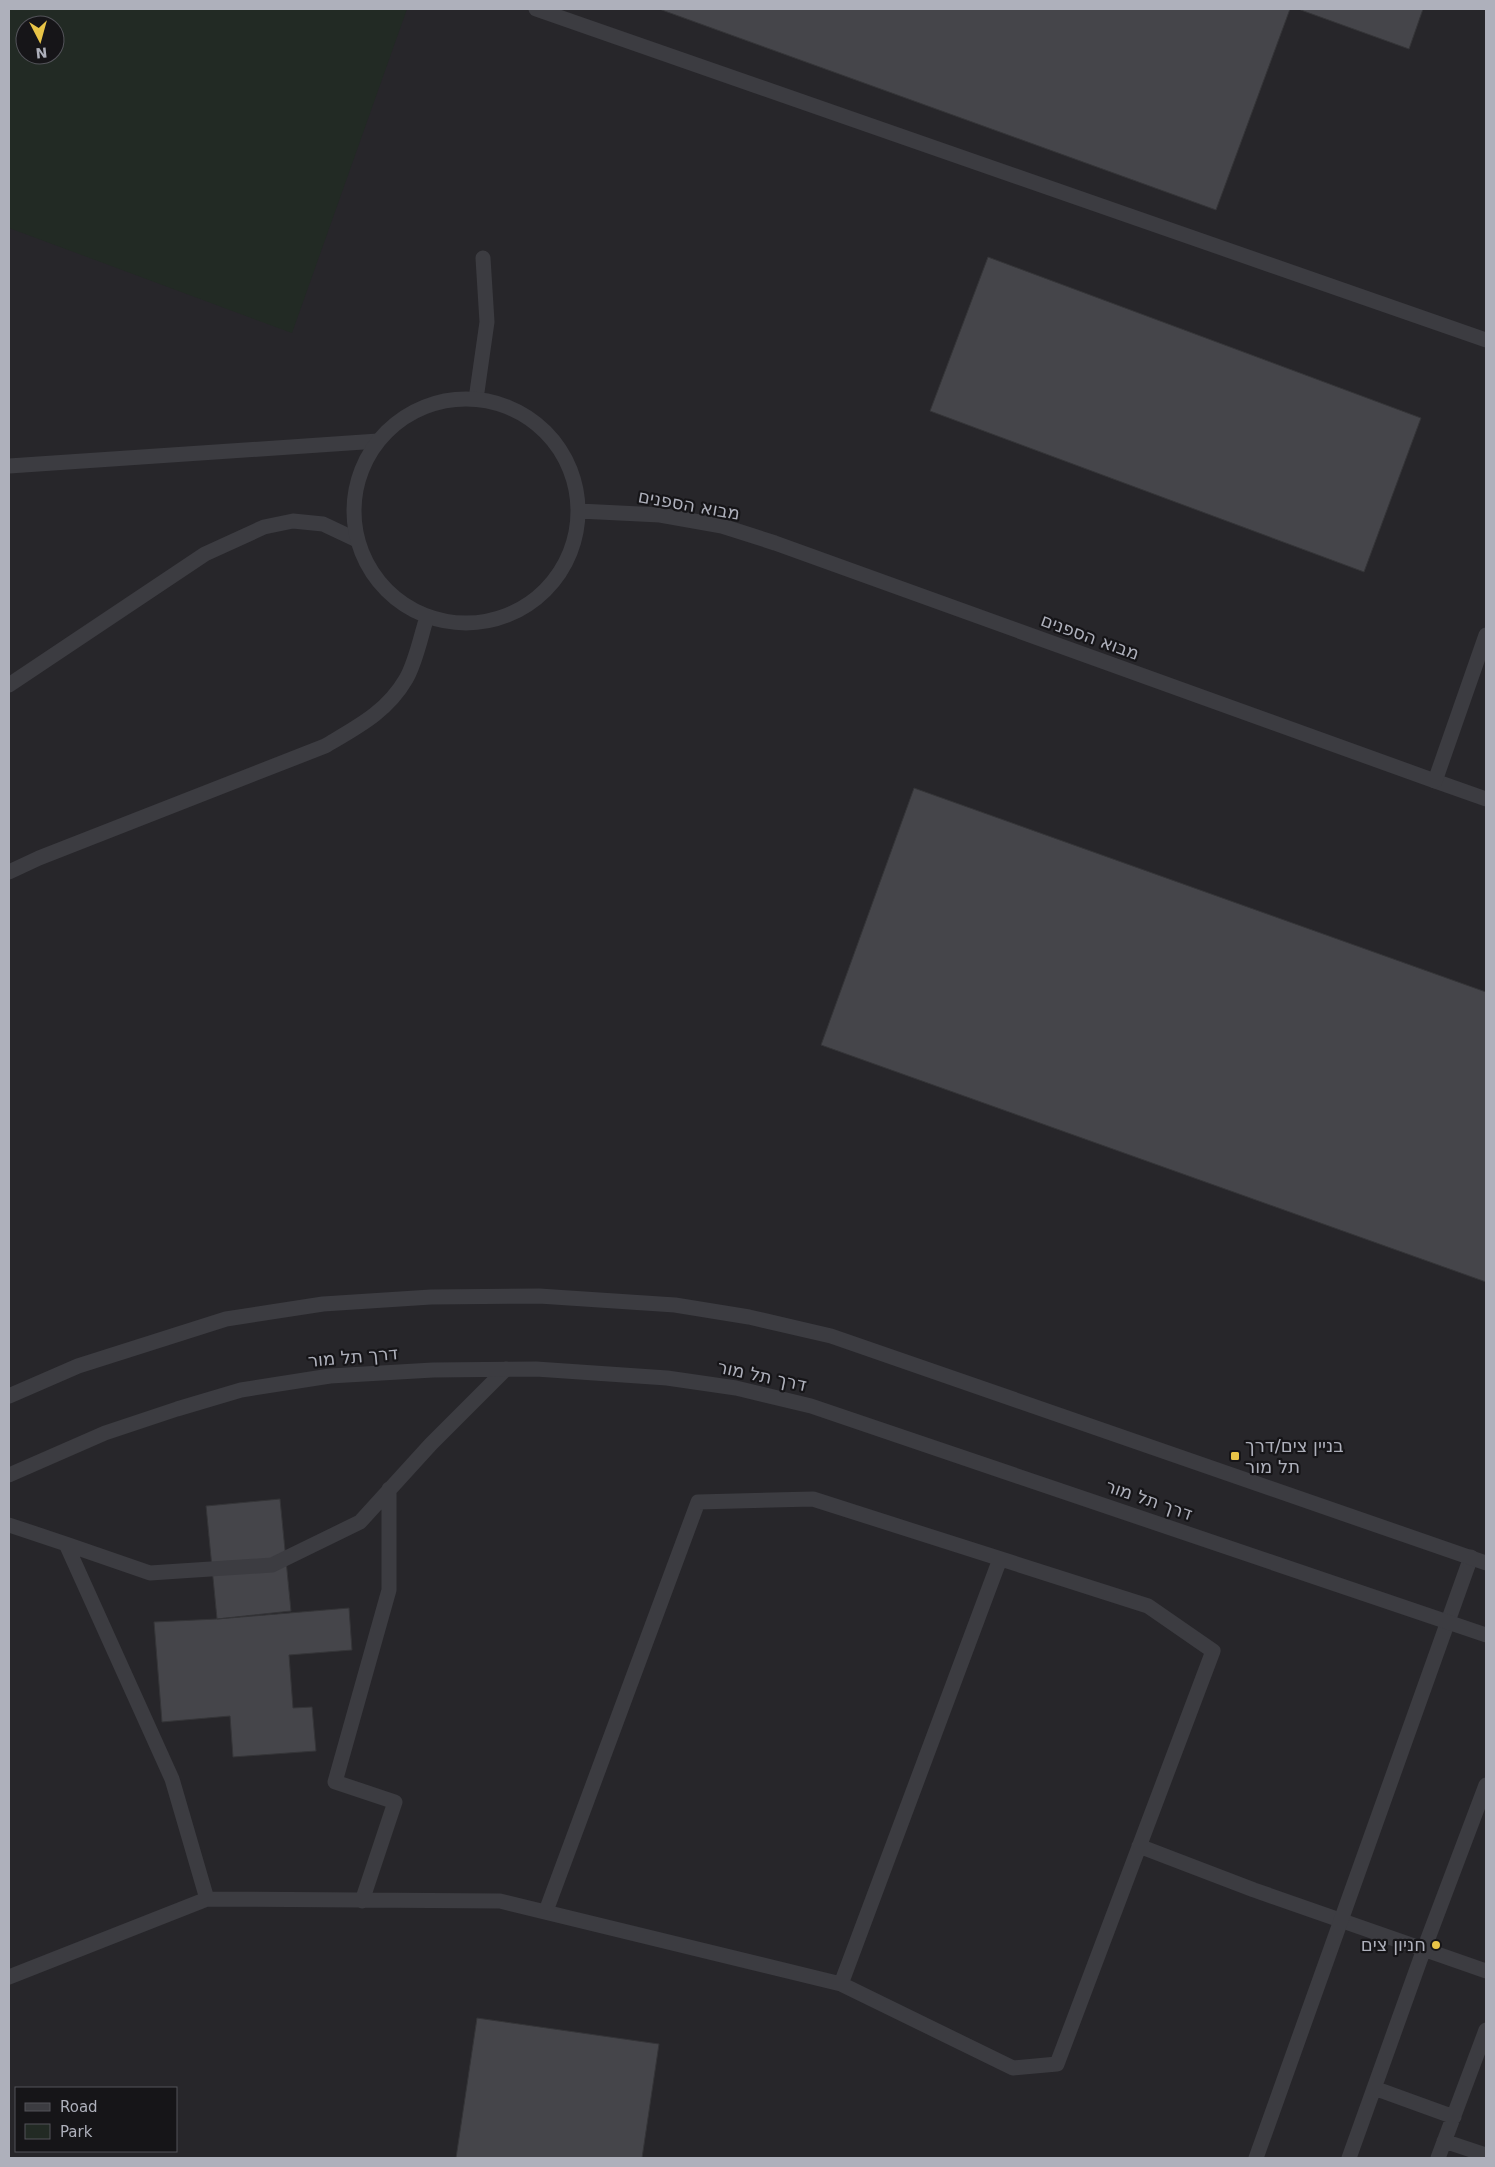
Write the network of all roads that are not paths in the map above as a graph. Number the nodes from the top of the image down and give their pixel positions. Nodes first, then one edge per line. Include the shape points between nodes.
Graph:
1 (536, 9) edge
2 (484, 258) dead end
3 (1486, 340) edge
4 (476, 399) junction
5 (378, 440) junction
6 (9, 466) edge
7 (578, 510) junction
8 (357, 540) junction
9 (427, 617) junction
10 (1486, 635) edge
11 (9, 685) edge
12 (1434, 781) junction
13 (1486, 799) edge
14 (9, 872) edge
15 (506, 1369) junction
16 (9, 1396) edge
17 (9, 1475) edge
18 (389, 1489) junction
19 (9, 1525) edge
20 (66, 1544) junction
21 (1471, 1557) junction
22 (1000, 1559) junction
23 (1486, 1563) edge
24 (1449, 1621) junction
25 (1486, 1635) edge
26 (1486, 1785) edge
27 (1139, 1846) junction
28 (207, 1899) junction
29 (362, 1901) junction
30 (546, 1912) junction
31 (1341, 1920) junction
32 (1424, 1949) junction
33 (1486, 1971) edge
34 (9, 1977) edge
35 (841, 1984) junction
36 (1486, 2030) edge
37 (1374, 2088) junction
38 (1454, 2117) junction
39 (1444, 2140) junction
40 (1486, 2155) edge
41 (1256, 2158) edge
42 (1349, 2158) edge
43 (1438, 2158) edge

1 - 3 street
2 - 4 street via 487,322
4 - 5 street via 449,400 422,408 398,422
4 - 7 street via 509,407 537,424 559,448 574,478
5 - 6 street
5 - 8 street via 361,471 353,505
7 - 9 street via 573,546 556,578 530,603 498,618 462,623
7 - 12 street, מבוא הספנים via 660,515 722,526 775,542
8 - 9 street via 371,572 396,599
8 - 11 street via 323,524 293,521 264,527 205,554
9 - 14 street via 407,678 384,708 353,729 316,749
10 - 12 street
12 - 13 street, מבוא הספנים
15 - 17 street, דרך תל מור via 330,1376 241,1390 105,1433
15 - 18 street
15 - 24 street, דרך תל מור via 667,1378 736,1388 811,1406
16 - 21 street via 78,1366 226,1319 323,1304 430,1297 539,1296 675,1306 749,1317 831,1336
18 - 20 street via 360,1522 272,1565 150,1573
18 - 29 street via 389,1590 335,1782 395,1802
19 - 20 street
20 - 28 street via 172,1780
21 - 23 street
21 - 24 street
22 - 27 street via 1148,1606 1214,1652
22 - 30 street via 813,1499 698,1502
22 - 35 street
24 - 25 street, דרך תל מור
24 - 31 street
26 - 32 street
27 - 31 street
27 - 35 street via 1057,2064 1013,2068
28 - 29 street
28 - 34 street
29 - 30 street via 500,1901
30 - 35 street
31 - 32 street
31 - 41 street
32 - 33 street
32 - 37 street
36 - 38 street
37 - 38 street
37 - 42 street
38 - 39 street
39 - 40 street
39 - 43 street

